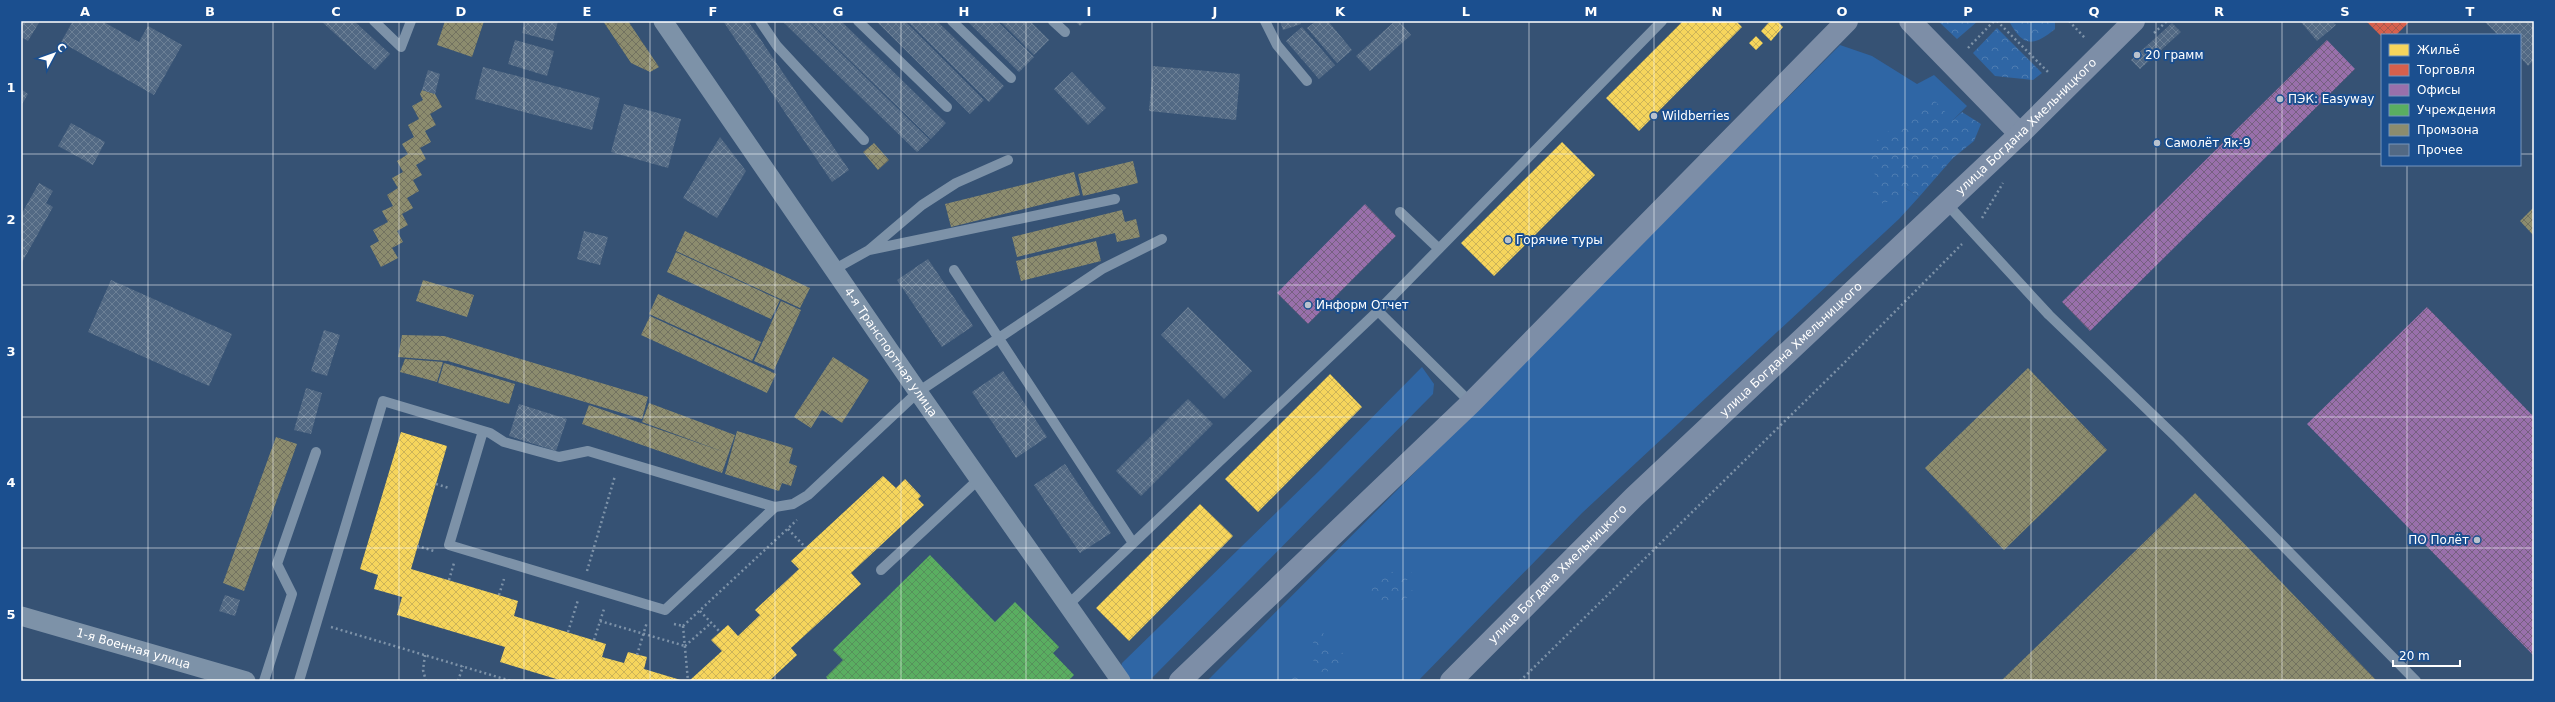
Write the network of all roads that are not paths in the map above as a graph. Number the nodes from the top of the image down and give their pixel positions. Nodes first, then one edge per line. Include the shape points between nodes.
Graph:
1 (374, 21) edge
2 (411, 21) edge
3 (663, 21) edge
4 (760, 21) edge
5 (858, 21) edge
6 (952, 21) edge
7 (1053, 21) edge
8 (1265, 21) edge
9 (1662, 21) edge
10 (1847, 21) edge
11 (1910, 21) edge
12 (2134, 21) edge
13 (1065, 32) dead end
14 (1011, 78) dead end
15 (1307, 81) dead end
16 (947, 107) dead end
17 (2020, 134) junction
18 (864, 140) dead end
19 (1008, 160) dead end
20 (1115, 199) dead end
21 (1946, 203) junction
22 (1400, 212) dead end
23 (1162, 239) dead end
24 (1438, 248) junction
25 (869, 250) junction
26 (835, 269) junction
27 (954, 270) dead end
28 (1378, 311) junction
29 (999, 339) junction
30 (918, 392) junction
31 (1471, 403) junction
32 (483, 431) junction
33 (316, 452) dead end
34 (980, 478) junction
35 (775, 507) junction
36 (1133, 543) junction
37 (881, 570) dead end
38 (1069, 604) junction
39 (21, 616) edge
40 (246, 681) edge
41 (264, 681) edge
42 (299, 681) edge
43 (1122, 681) edge
44 (1180, 681) edge
45 (1450, 681) edge
46 (2416, 681) edge

1 - 2 lane via 401,47
3 - 26 street, 4-я Транспортная улица
4 - 18 lane via 777,46
5 - 16 lane
6 - 14 lane
7 - 13 lane
8 - 15 lane via 1277,45
9 - 24 lane
10 - 31 main road
11 - 17 main road
12 - 17 main road, улица Богдана Хмельницкого
17 - 21 main road, улица Богдана Хмельницкого
19 - 25 lane via 956,183 922,205
20 - 25 lane
21 - 45 main road, улица Богдана Хмельницкого via 1634,497
21 - 46 lane via 2049,315 2178,439
22 - 24 lane
23 - 29 lane via 1102,269
24 - 28 lane
25 - 26 lane
26 - 30 street, 4-я Транспортная улица
27 - 29 lane
28 - 31 lane
28 - 36 lane
29 - 30 lane
29 - 36 lane
30 - 34 street, 4-я Транспортная улица
30 - 35 lane via 808,495 793,504
31 - 44 main road
32 - 35 lane via 504,442 559,457 588,451
32 - 35 lane via 449,545 581,590 608,593 665,610
32 - 42 lane via 383,401
33 - 41 lane via 277,564 292,594
34 - 37 lane
34 - 38 street, 4-я Транспортная улица
36 - 38 lane
38 - 43 street, 4-я Транспортная улица
39 - 40 street, 1-я Военная улица

